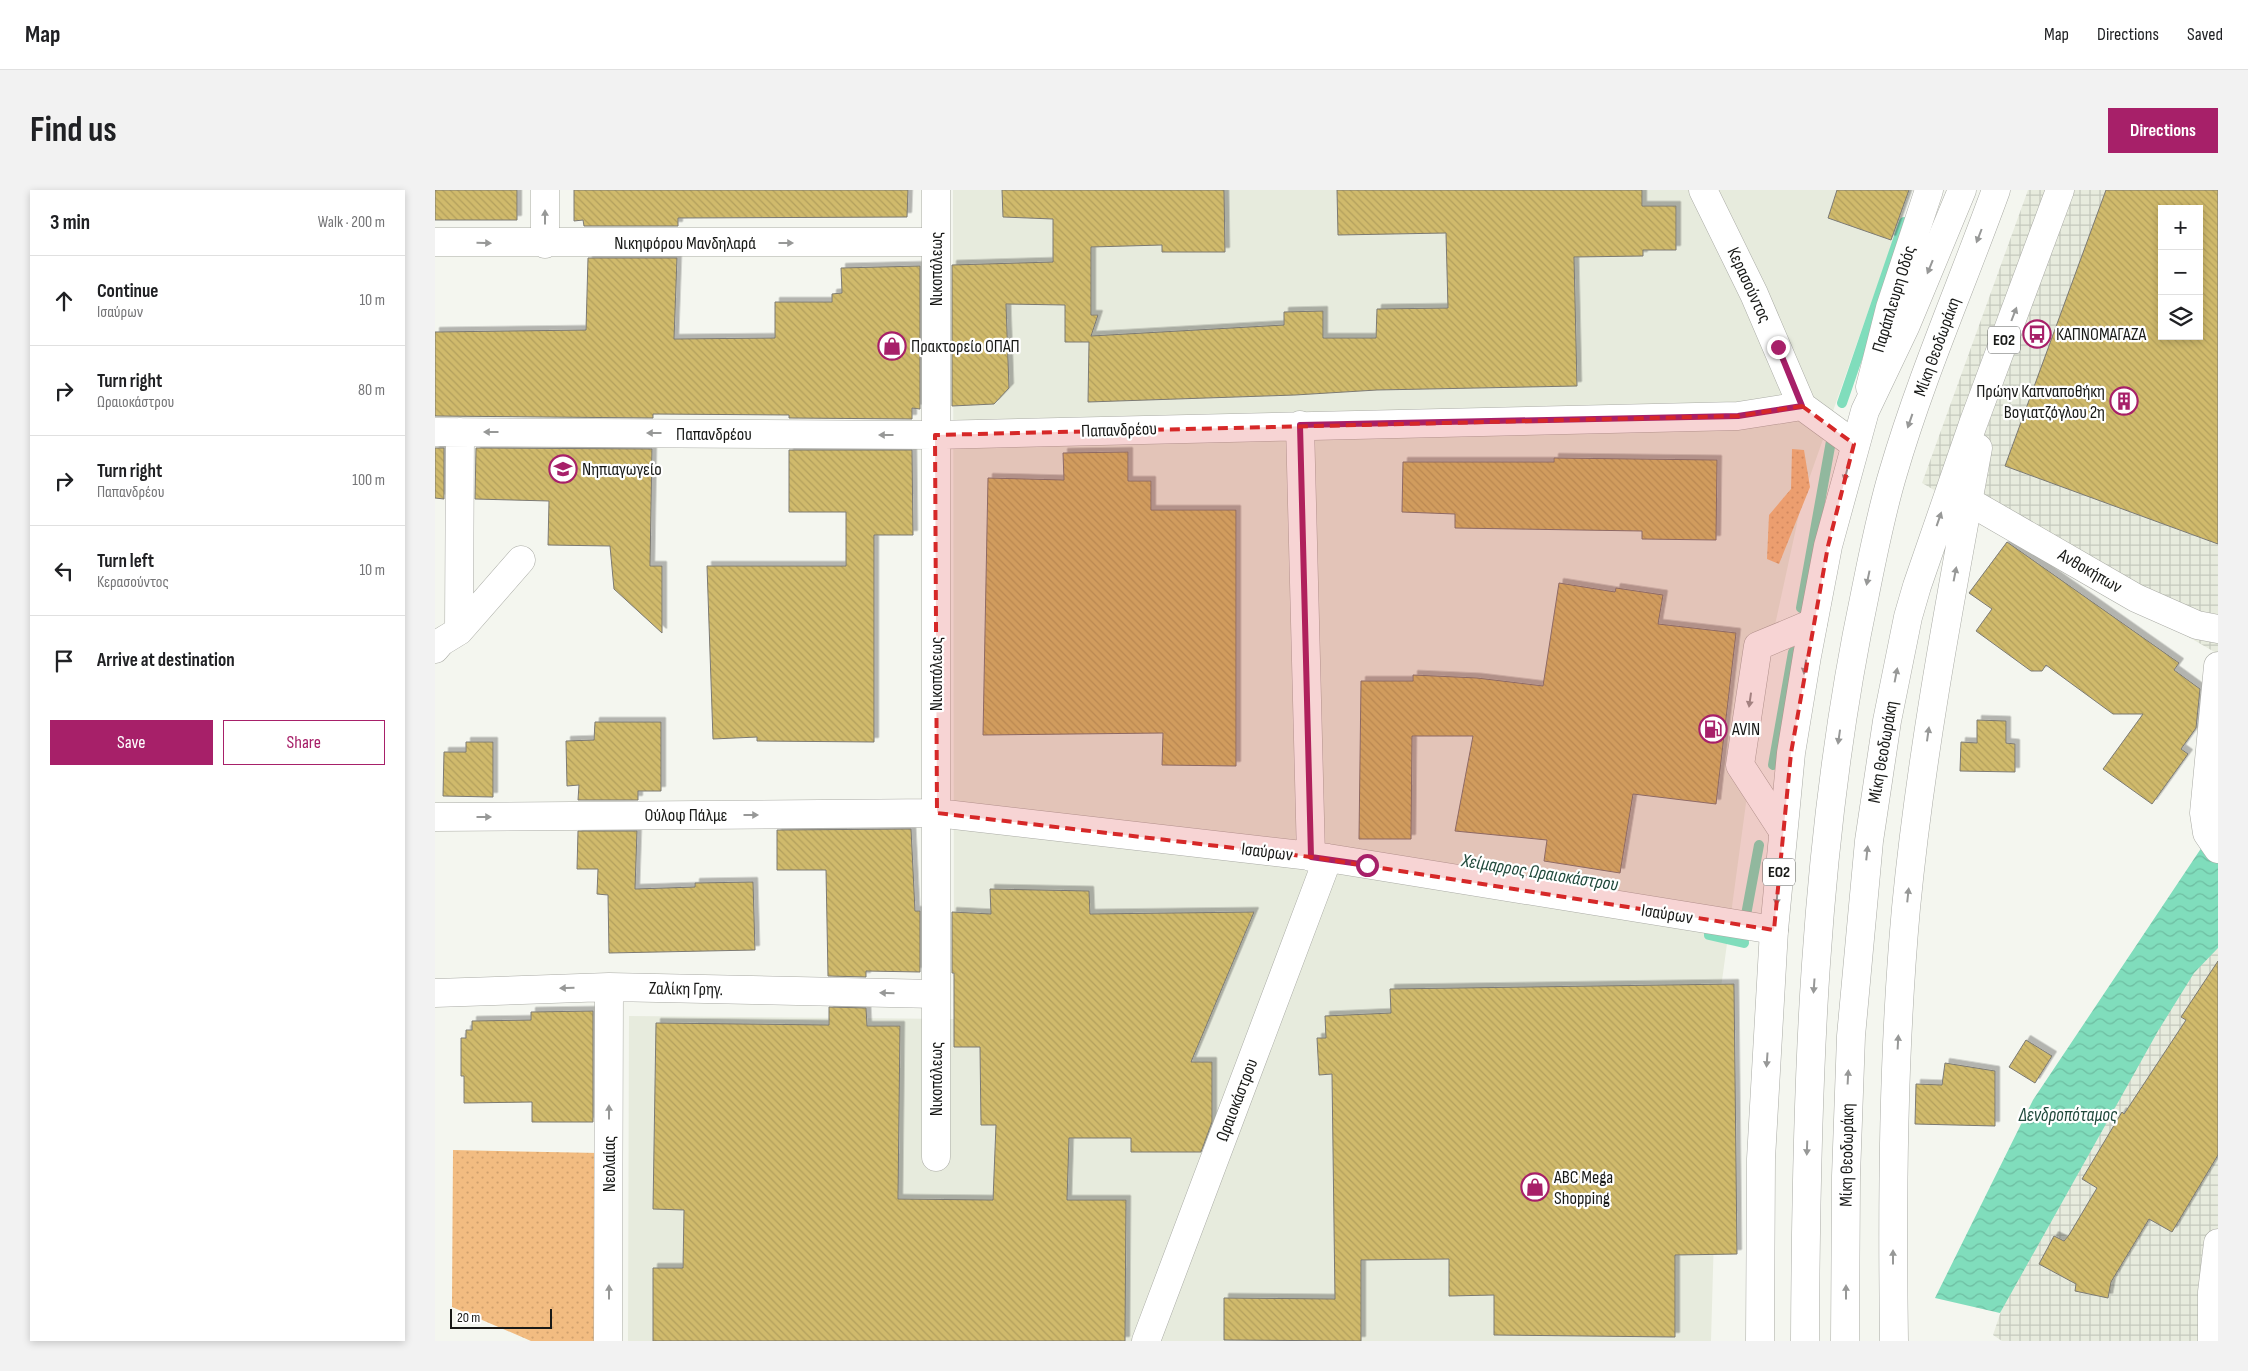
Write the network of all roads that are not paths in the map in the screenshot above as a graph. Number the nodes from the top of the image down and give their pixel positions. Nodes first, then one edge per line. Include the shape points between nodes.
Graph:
1 (545, 190) edge
2 (936, 190) edge
3 (1703, 190) edge
4 (1929, 190) edge
5 (1962, 190) edge
6 (1996, 190) edge
7 (2060, 190) edge
8 (435, 242) edge
9 (936, 242) junction
10 (545, 244) junction
11 (1992, 373) junction
12 (1802, 406) junction
13 (1865, 411) junction
14 (1300, 425) junction
15 (447, 432) edge
16 (935, 435) junction
17 (1854, 444) junction
18 (1968, 501) junction
19 (521, 560) dead end
20 (1813, 624) junction
21 (2218, 629) edge
22 (442, 640) edge
23 (2218, 666) edge
24 (937, 814) junction
25 (435, 817) edge
26 (1783, 831) junction
27 (2213, 841) edge
28 (1319, 858) junction
29 (1774, 930) junction
30 (609, 987) junction
31 (435, 993) edge
32 (936, 994) junction
33 (936, 1157) dead end
34 (2218, 1243) edge
35 (608, 1341) edge
36 (1145, 1341) edge
37 (1760, 1341) edge
38 (1805, 1341) edge
39 (1845, 1341) edge
40 (1894, 1341) edge
41 (2212, 1341) edge

10 -> 1 main road
2 - 9 main road, Νικοπόλεως
3 - 12 main road, Κερασούντος via 1754,294
4 - 13 main road, Παράπλευρη Οδός via 1889,308
5 -> 13 main road, ΕΟ2 via 1906,325
6 -> 38 main road, Μίκη Θεοδωράκη via 1941,333 1893,473 1850,670 1830,807 1815,971 1806,1155
11 -> 7 main road, Μίκη Θεοδωράκη / ΕΟ2
8 -> 10 main road, Νικηφόρου Μανδηλαρά
10 -> 9 main road, Νικηφόρου Μανδηλαρά
9 - 16 main road, Νικοπόλεως
11 - 18 main road, ΕΟ2
39 -> 11 main road, Μίκη Θεοδωράκη / ΕΟ2 via 1848,1084 1861,913 1875,795 1899,661 1917,586
12 - 14 main road, Παπανδρέου via 1738,416
12 - 17 main road
13 - 17 main road, ΕΟ2
14 - 16 main road, Παπανδρέου
14 - 28 main road, Ωραιοκάστρου
16 -> 15 main road, Παπανδρέου
15 - 22 main road
16 - 24 main road, Νικοπόλεως
17 -> 20 main road, ΕΟ2 via 1828,546
18 - 21 main road, Ανθοκήπων via 2136,598 2197,625
40 -> 18 main road, ΕΟ2 via 1895,1091 1906,910 1931,708
19 - 22 main road
20 -> 26 main road, ΕΟ2 via 1791,753
20 -> 26 main road via 1758,646 1741,756 1740,765
23 - 27 main road via 2205,814
25 -> 24 main road, Ούλοφ Πάλμε
24 - 28 main road, Ισαύρων
24 - 32 main road, Νικοπόλεως
26 -> 29 main road, ΕΟ2
28 - 29 main road, Ισαύρων
28 - 36 main road, Ωραιοκάστρου
29 -> 37 main road, ΕΟ2 via 1761,1160
30 -> 31 main road, Ζαλίκη Γρηγ.
32 -> 30 main road, Ζαλίκη Γρηγ.
35 -> 30 main road, Νεολαίας
32 - 33 main road, Νικοπόλεως
34 - 41 main road via 2212,1292

